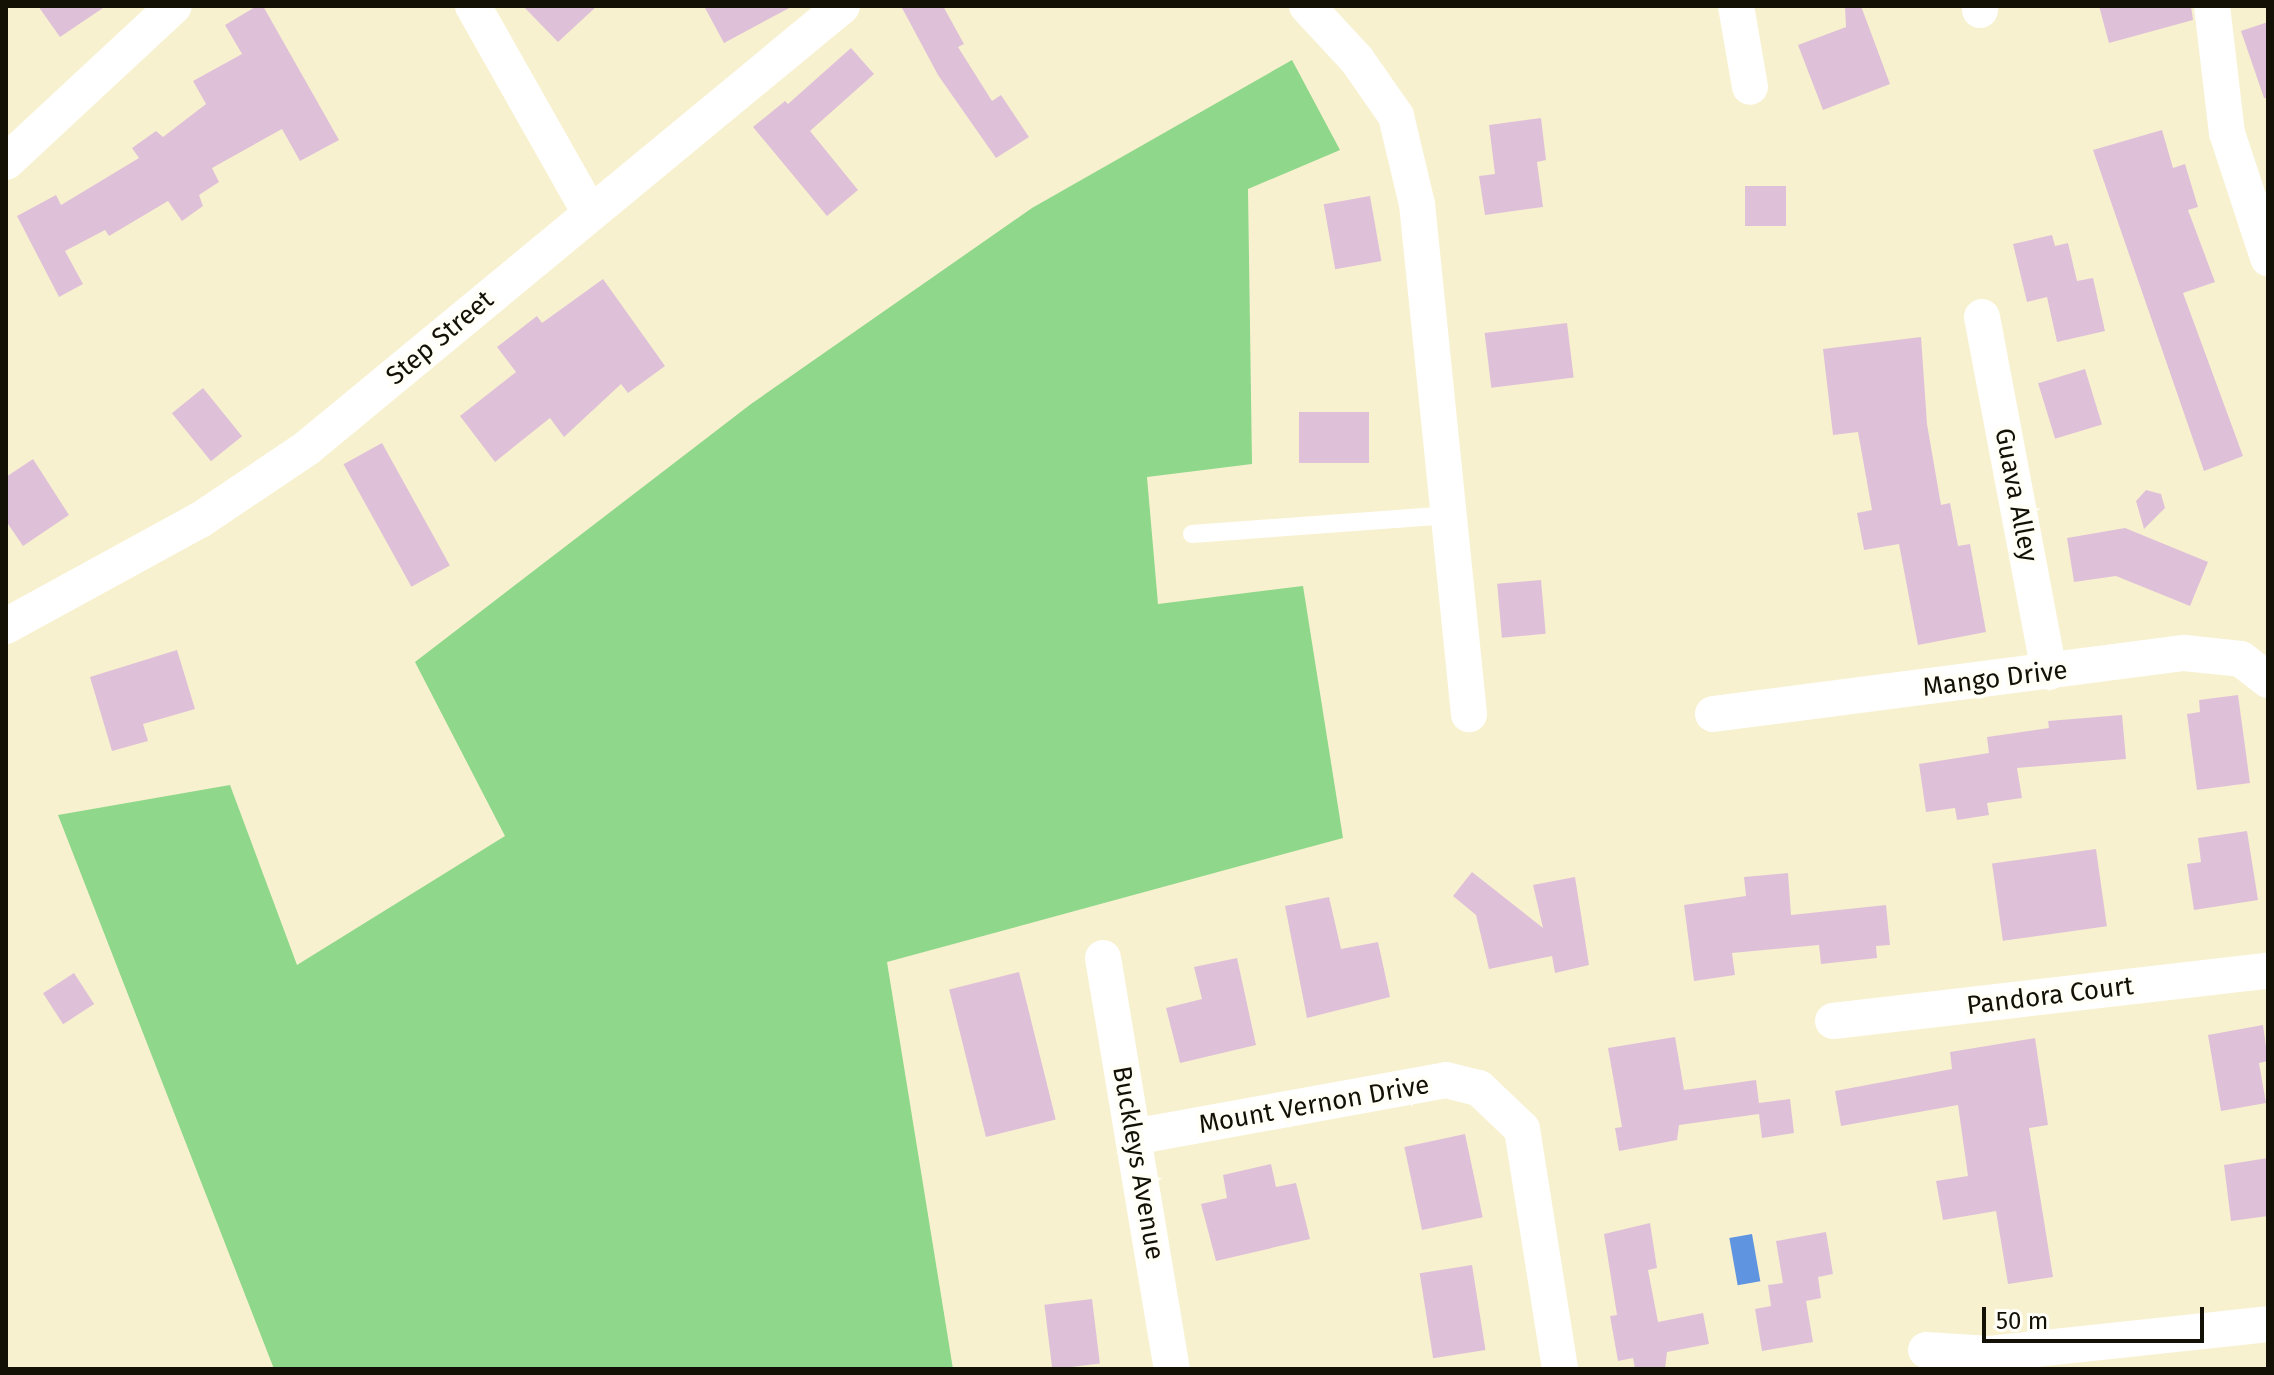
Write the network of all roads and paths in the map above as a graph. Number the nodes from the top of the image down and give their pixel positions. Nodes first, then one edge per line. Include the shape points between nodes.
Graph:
1 (174, 6) edge
2 (473, 6) edge
3 (842, 6) edge
4 (1307, 6) edge
5 (1736, 6) edge
6 (2212, 6) edge
7 (1750, 87) dead end
8 (6, 162) edge
9 (590, 213) junction
10 (2268, 258) edge
11 (1982, 317) dead end
12 (1449, 515) junction
13 (1192, 534) dead end
14 (6, 626) edge
15 (2049, 672) junction
16 (2268, 680) edge
17 (1469, 714) dead end
18 (1713, 714) dead end
19 (1103, 958) dead end
20 (2268, 971) edge
21 (1833, 1021) dead end
22 (1133, 1137) junction
23 (2268, 1324) edge
24 (1926, 1350) dead end
25 (1172, 1369) edge
26 (1560, 1369) edge

1 - 8 street
2 - 9 street
3 - 9 street, Step Street
4 - 12 street via 1357,60 1396,116 1417,204
5 - 7 street
6 - 10 street via 2227,133
9 - 14 street, Step Street via 307,448 200,520
11 - 15 street, Guava Alley
12 - 13 lane
12 - 17 street
15 - 16 street, Mango Drive via 2210,652 2241,659
15 - 18 street, Mango Drive
19 - 22 street, Buckleys Avenue
20 - 21 street, Pandora Court
22 - 25 street, Buckleys Avenue
22 - 26 street, Mount Vernon Drive via 1446,1080 1479,1088 1522,1129
23 - 24 street via 1989,1354

